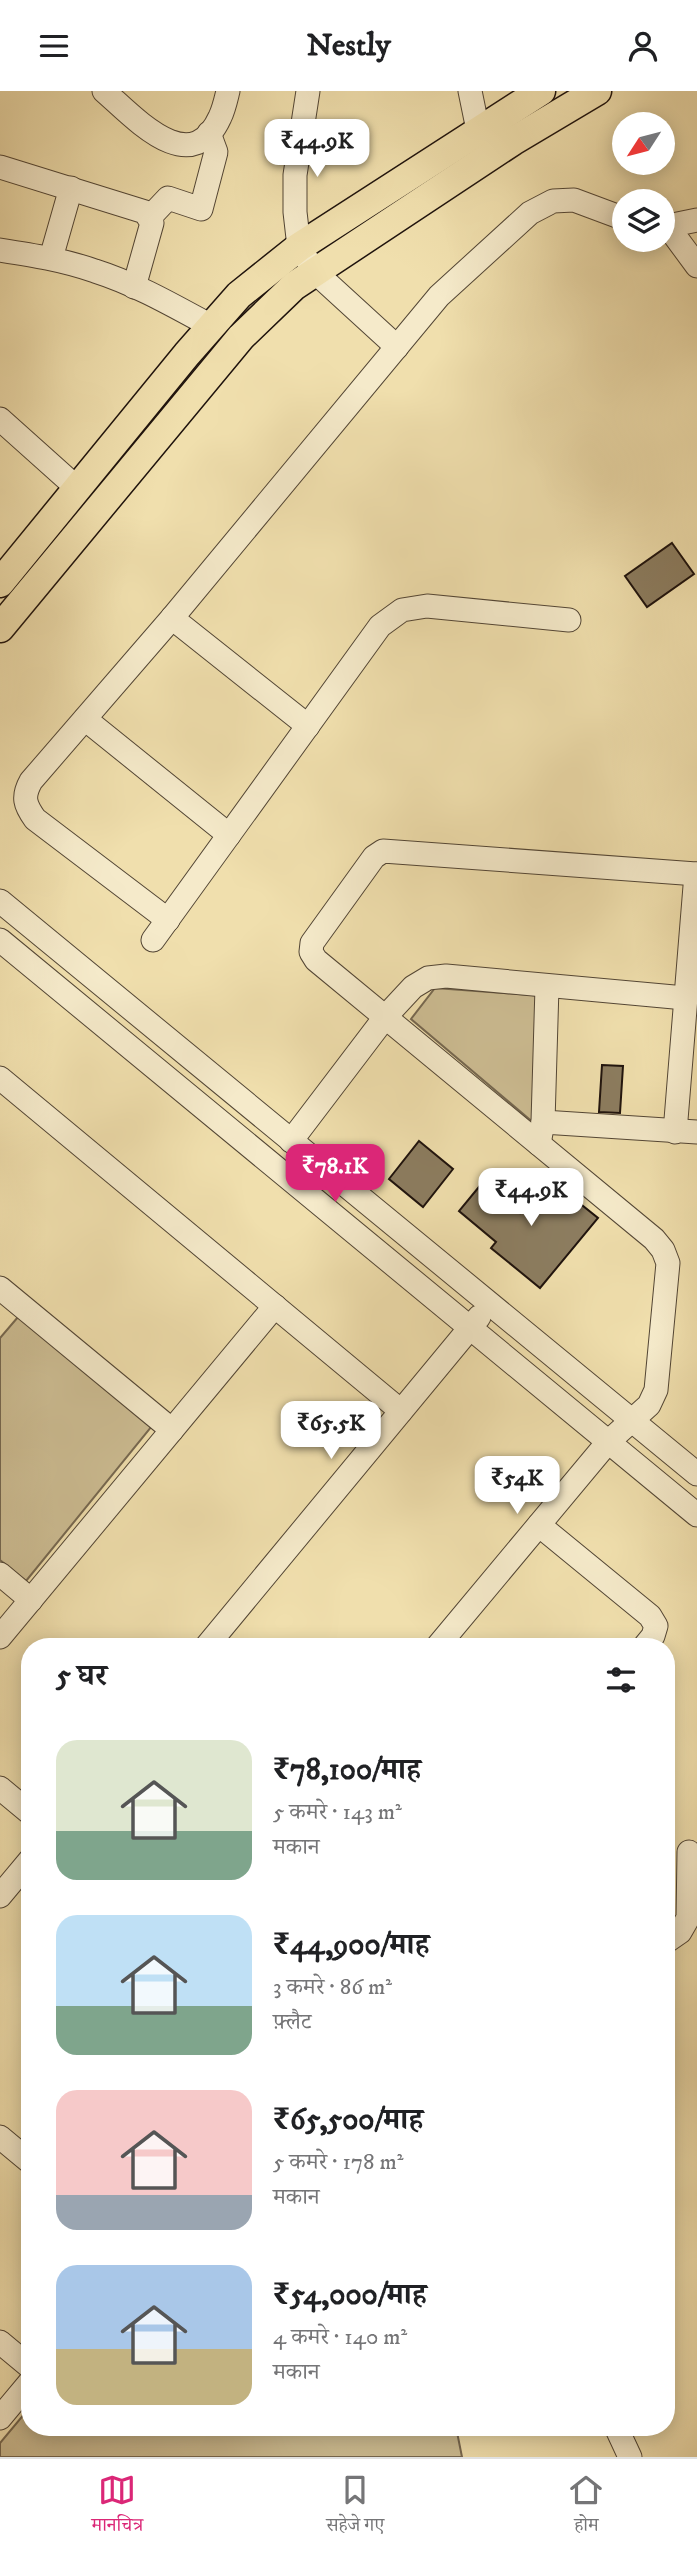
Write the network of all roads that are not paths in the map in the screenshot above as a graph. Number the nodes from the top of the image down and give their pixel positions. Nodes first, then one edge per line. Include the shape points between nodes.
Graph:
1 (104, 91) edge
2 (228, 91) edge
3 (308, 91) edge
4 (470, 91) edge
5 (541, 91) edge
6 (597, 91) edge
7 (478, 130) junction
8 (209, 133) junction
9 (0, 167) edge
10 (71, 188) junction
11 (612, 214) edge
12 (150, 217) junction
13 (697, 220) edge
14 (675, 225) edge
15 (675, 239) edge
16 (299, 247) junction
17 (0, 250) edge
18 (51, 258) junction
19 (697, 267) edge
20 (315, 272) junction
21 (134, 287) junction
22 (211, 327) junction
23 (397, 347) junction
24 (0, 419) edge
25 (77, 488) junction
26 (0, 583) edge
27 (172, 618) junction
28 (569, 620) dead end
29 (0, 628) edge
30 (85, 719) junction
31 (308, 726) junction
32 (229, 835) junction
33 (696, 874) edge
34 (0, 901) edge
35 (168, 920) junction
36 (0, 940) edge
37 (153, 940) dead end
38 (547, 987) junction
39 (685, 997) junction
40 (386, 1016) junction
41 (0, 1078) edge
42 (686, 1132) edge
43 (541, 1133) junction
44 (291, 1141) junction
45 (5, 1301) edge
46 (490, 1304) junction
47 (275, 1306) junction
48 (470, 1328) junction
49 (401, 1411) junction
50 (633, 1421) junction
51 (172, 1430) junction
52 (608, 1442) junction
53 (697, 1474) edge
54 (697, 1515) edge
55 (539, 1525) junction
56 (0, 1574) edge
57 (31, 1600) junction
58 (0, 1637) edge
59 (213, 1638) edge
60 (445, 1638) edge
61 (651, 1638) edge
62 (0, 1788) edge
63 (21, 1806) edge
64 (684, 1852) edge
65 (21, 1871) edge
66 (0, 1896) edge
67 (675, 1935) edge
68 (0, 2342) edge
69 (21, 2360) edge
70 (21, 2393) edge
71 (0, 2418) edge
72 (620, 2436) edge
73 (630, 2457) edge

1 - 8 street via 156,137 182,146
2 - 8 street via 220,118
3 - 16 street via 295,175
4 - 7 street
5 - 7 main road
6 - 20 main road
7 - 16 main road
8 - 12 street via 216,152 201,209 168,198
9 - 10 street
10 - 12 street
10 - 18 street
11 - 23 street via 574,200 553,201 530,213 439,296
12 - 21 street
13 - 14 street
15 - 19 street
16 - 20 street
16 - 22 main road via 239,295
17 - 18 street
18 - 21 street
20 - 23 street
20 - 29 main road via 241,337
21 - 22 street
22 - 25 main road
23 - 27 street
24 - 25 street
25 - 26 main road
27 - 30 street
27 - 31 street
28 - 31 street via 427,606 402,610 380,626
30 - 32 street
30 - 35 street via 31,781 25,792 26,806 35,819
31 - 32 street
32 - 35 street
33 - 39 street
33 - 40 street via 383,851 312,943 311,952
34 - 44 street
35 - 37 street
36 - 48 street
38 - 39 street
38 - 40 street via 446,975 428,978
38 - 43 street
39 - 42 street
40 - 43 street
40 - 44 street
41 - 47 street
42 - 43 street
43 - 50 street via 654,1239 668,1263 656,1390
44 - 46 street
45 - 51 street
46 - 48 street
46 - 50 street
47 - 49 street
47 - 51 street
48 - 49 street
48 - 52 street
49 - 59 street
50 - 52 street
50 - 53 street
51 - 57 street
52 - 54 street
52 - 55 street
55 - 60 street
55 - 61 street via 650,1616 656,1626
56 - 57 street
57 - 58 street
62 - 63 street
64 - 67 street via 688,1918
65 - 66 street
68 - 69 street
70 - 71 street
72 - 73 street

